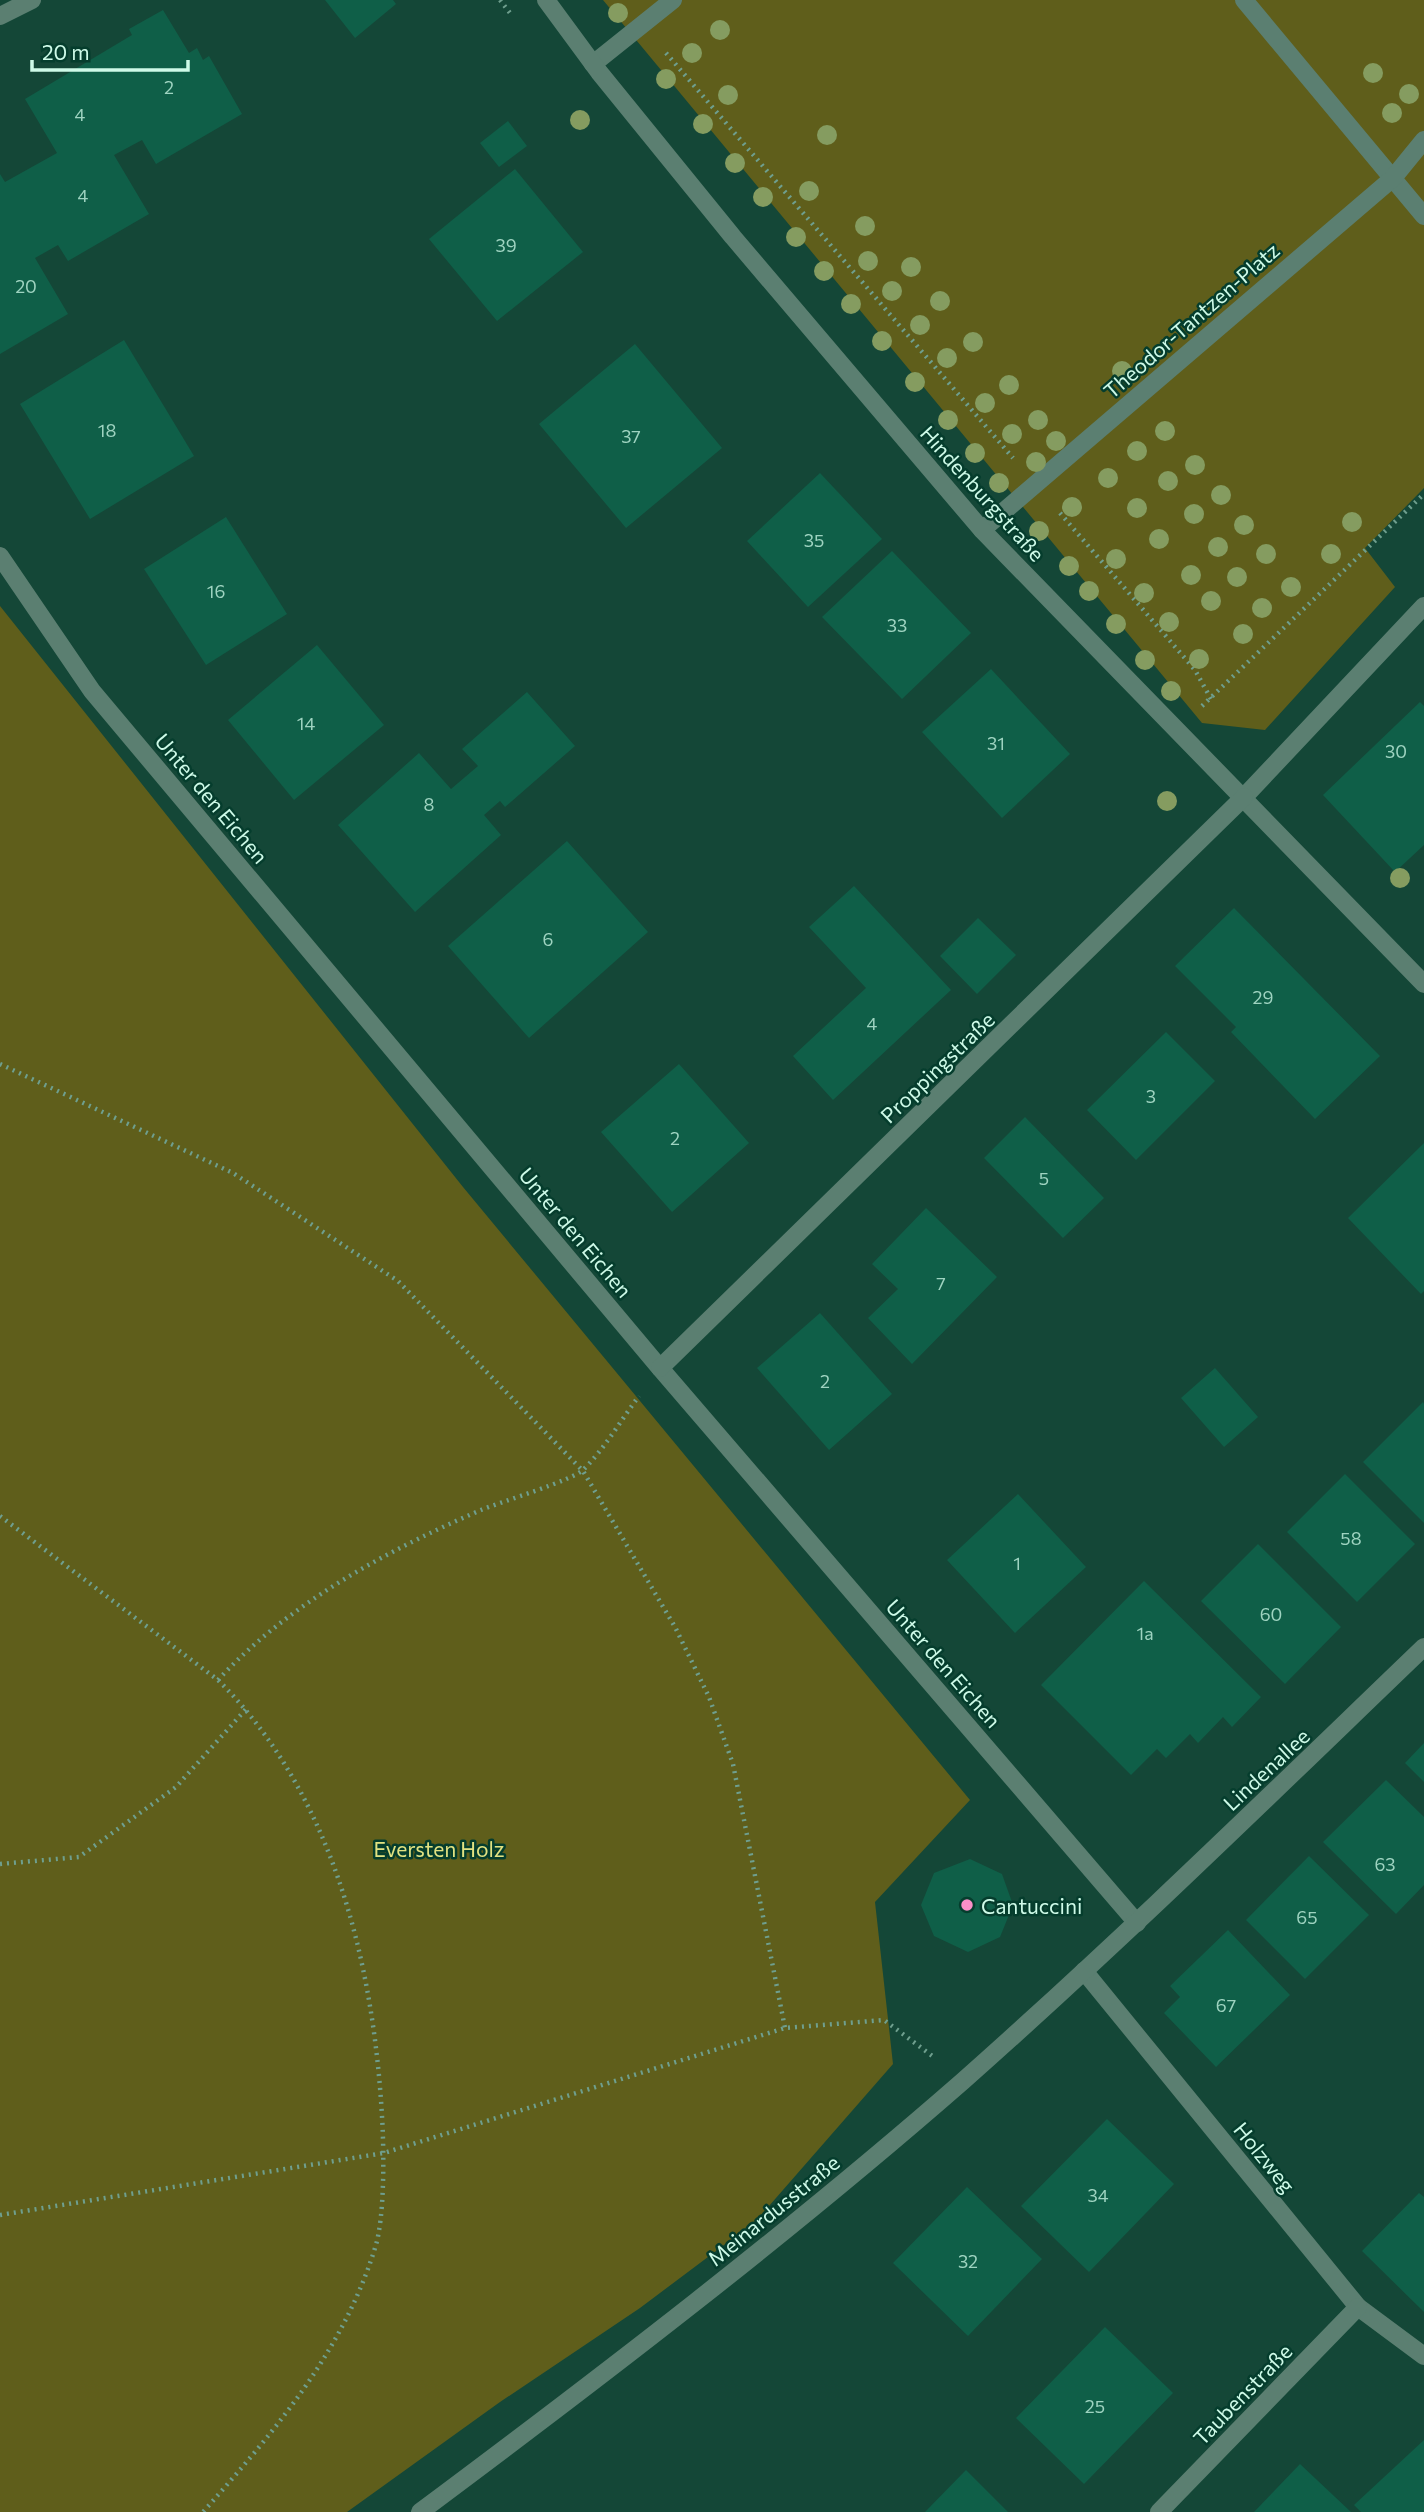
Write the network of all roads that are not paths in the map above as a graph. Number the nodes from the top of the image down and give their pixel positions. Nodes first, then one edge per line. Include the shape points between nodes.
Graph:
1 (32, 0) edge
2 (546, 0) edge
3 (673, 0) edge
4 (1244, 0) edge
5 (0, 16) edge
6 (593, 64) junction
7 (1424, 140) edge
8 (1393, 178) junction
9 (1424, 216) edge
10 (982, 530) junction
11 (0, 556) edge
12 (1424, 606) edge
13 (1244, 797) junction
14 (1424, 984) edge
15 (660, 1368) junction
16 (1424, 1647) edge
17 (1137, 1923) junction
18 (1084, 1971) junction
19 (1358, 2307) junction
20 (1424, 2356) edge
21 (420, 2512) edge
22 (1159, 2512) edge

1 - 5 street
2 - 6 street, Hindenburgstraße
3 - 6 street
4 - 8 street
6 - 10 street, Hindenburgstraße
7 - 8 street, Theodor-Tantzen-Platz
8 - 9 street
8 - 10 street, Theodor-Tantzen-Platz
10 - 13 street, Hindenburgstraße
11 - 15 street, Unter den Eichen via 92,691
12 - 13 street, Proppingstraße
13 - 14 street, Hindenburgstraße
13 - 15 street, Proppingstraße
15 - 17 street, Unter den Eichen
16 - 17 street, Lindenallee
17 - 18 street, Meinardusstraße
18 - 19 street, Holzweg
18 - 21 street, Meinardusstraße via 788,2229
19 - 20 street, Holzweg
19 - 22 street, Taubenstraße

